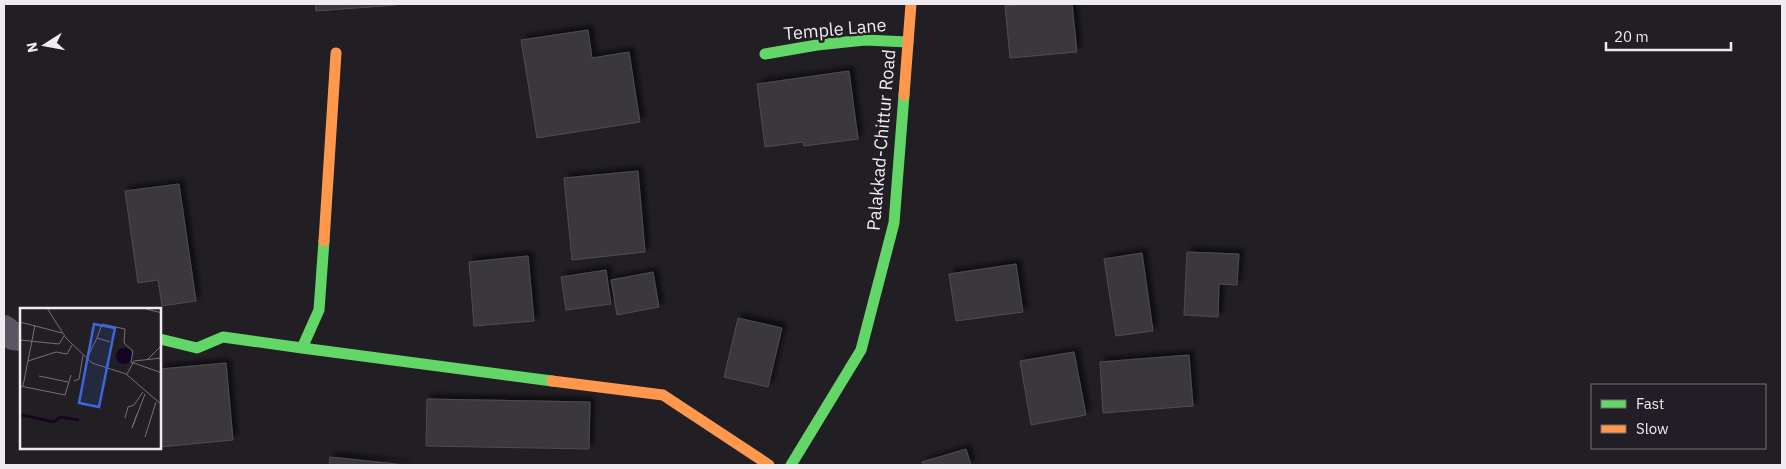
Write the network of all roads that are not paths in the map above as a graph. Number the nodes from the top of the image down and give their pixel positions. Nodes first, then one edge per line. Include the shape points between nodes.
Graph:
1 (911, 4) edge
2 (908, 42) junction
3 (336, 53) dead end
4 (765, 54) dead end
5 (4, 330) edge
6 (20, 337) edge
7 (161, 339) edge
8 (302, 348) junction
9 (769, 465) edge
10 (790, 465) edge

1 - 2 street, Palakkad-Chittur Road
2 - 4 street, Temple Lane via 865,40
2 - 10 street, Palakkad-Chittur Road via 894,223 861,350
3 - 8 street via 319,310
5 - 6 street
7 - 8 street via 197,348 223,336
8 - 9 street via 663,395

